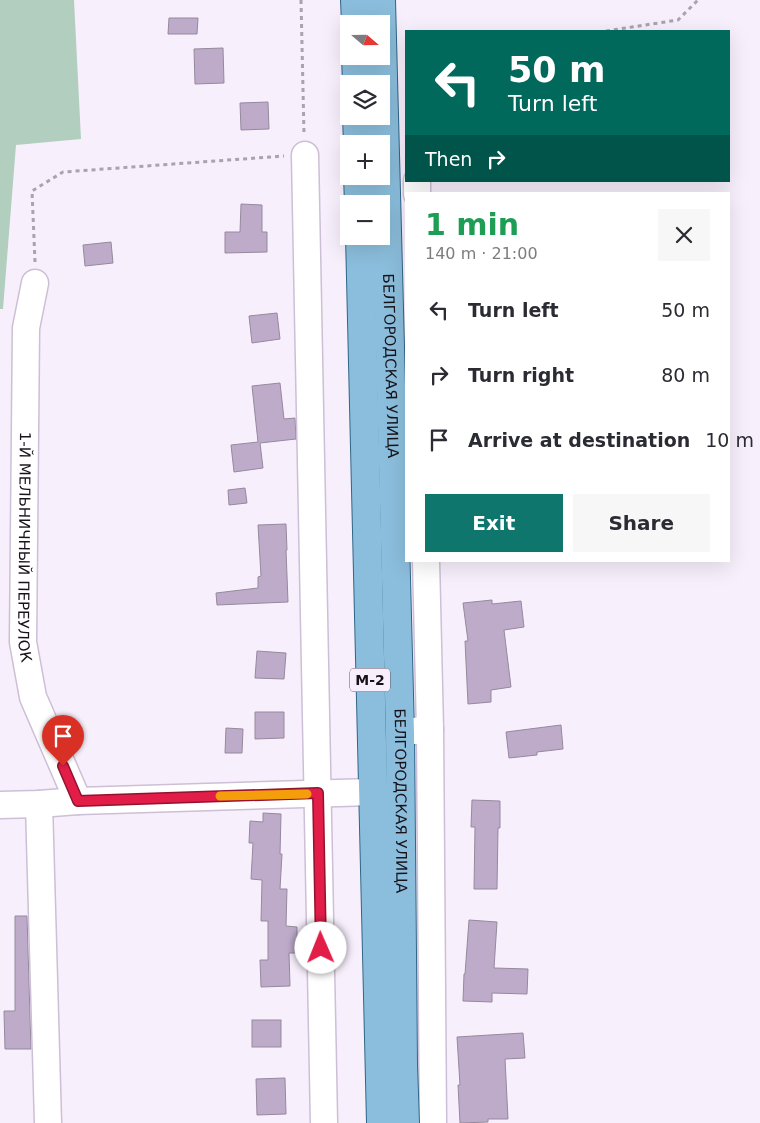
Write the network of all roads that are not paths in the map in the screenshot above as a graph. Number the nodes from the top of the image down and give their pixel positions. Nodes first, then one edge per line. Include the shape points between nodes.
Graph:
1 (355, 0) edge
2 (381, 0) edge
3 (356, 15) edge
4 (305, 155) road end
5 (360, 245) edge
6 (35, 283) road end
7 (426, 562) edge
8 (430, 730) junction
9 (400, 732) junction
10 (372, 792) junction
11 (318, 793) junction
12 (78, 801) junction
13 (39, 804) junction
14 (0, 806) edge
15 (48, 1123) edge
16 (324, 1123) edge
17 (380, 1123) edge
18 (405, 1123) edge
19 (433, 1123) edge

1 - 3 main road
2 - 9 main road, БЕЛГОРОДСКАЯ УЛИЦА / М-2
4 - 11 street
5 - 10 main road, БЕЛГОРОДСКАЯ УЛИЦА / М-2
6 - 12 street, 1-Й МЕЛЬНИЧНЫЙ ПЕРЕУЛОК via 26,328 23,642 33,697
7 - 8 street
8 - 9 street
8 - 19 street
9 - 18 main road, БЕЛГОРОДСКАЯ УЛИЦА / М-2
10 - 11 street
10 - 17 main road, БЕЛГОРОДСКАЯ УЛИЦА / М-2
11 - 12 street
11 - 16 street
12 - 13 street
13 - 14 street
13 - 15 street

